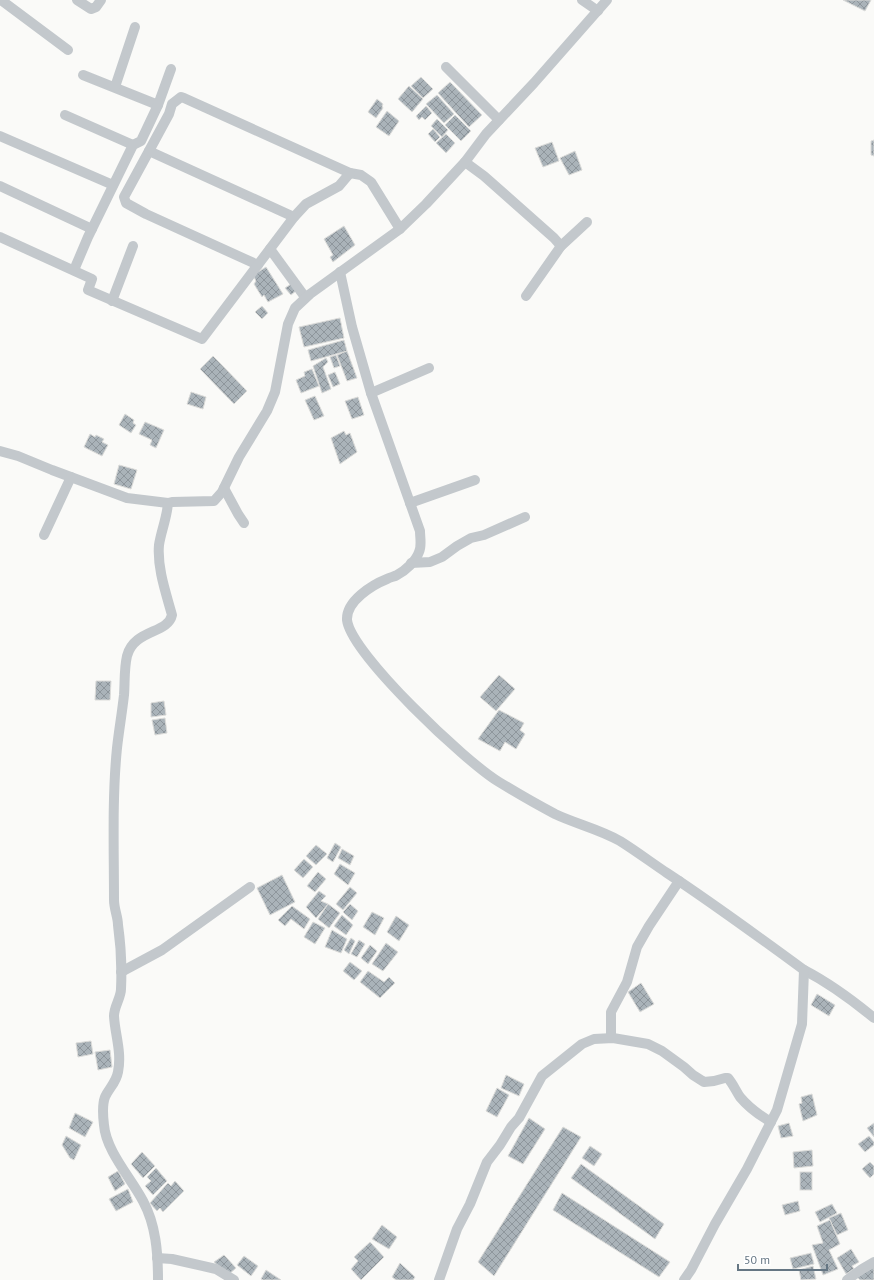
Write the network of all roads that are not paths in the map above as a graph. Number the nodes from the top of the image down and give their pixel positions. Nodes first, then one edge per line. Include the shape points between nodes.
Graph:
1 (1, 0) edge
2 (77, 0) edge
3 (101, 0) edge
4 (582, 0) edge
5 (607, 0) edge
6 (598, 11) junction
7 (135, 27) dead end
8 (68, 50) dead end
9 (446, 67) dead end
10 (171, 69) dead end
11 (83, 75) dead end
12 (115, 88) junction
13 (158, 105) junction
14 (65, 115) dead end
15 (499, 120) junction
16 (0, 136) edge
17 (133, 146) junction
18 (149, 151) junction
19 (465, 162) junction
20 (350, 173) junction
21 (113, 185) junction
22 (0, 186) edge
23 (294, 217) junction
24 (587, 222) dead end
25 (92, 229) junction
26 (400, 229) junction
27 (0, 237) edge
28 (133, 246) dead end
29 (561, 246) junction
30 (270, 249) junction
31 (258, 264) junction
32 (74, 270) junction
33 (340, 272) junction
34 (526, 296) dead end
35 (305, 297) junction
36 (112, 301) junction
37 (429, 368) dead end
38 (371, 393) junction
39 (0, 451) edge
40 (71, 478) junction
41 (476, 480) dead end
42 (224, 488) junction
43 (168, 503) junction
44 (410, 503) junction
45 (525, 517) dead end
46 (244, 523) dead end
47 (44, 535) dead end
48 (411, 563) junction
49 (679, 881) junction
50 (250, 887) dead end
51 (804, 970) junction
52 (121, 972) junction
53 (874, 1018) edge
54 (611, 1038) junction
55 (771, 1122) junction
56 (157, 1258) junction
57 (874, 1262) edge
58 (158, 1280) edge
59 (234, 1280) edge
60 (439, 1280) edge
61 (684, 1280) edge
62 (847, 1280) edge

1 - 8 street
2 - 3 street via 92,9
4 - 6 street
5 - 6 street
6 - 15 street
7 - 12 street
9 - 15 street
10 - 13 street
11 - 12 street
12 - 13 street
13 - 17 street via 141,141
14 - 17 street
15 - 19 street
16 - 21 street
17 - 21 street
18 - 20 street via 172,104 182,97
18 - 23 street
18 - 31 street via 124,197 128,205
19 - 26 street
19 - 29 street
20 - 23 street via 339,186 306,204
20 - 26 street via 360,175 370,182
21 - 25 street
22 - 25 street
23 - 30 street
24 - 29 street
25 - 32 street
26 - 33 street
27 - 32 street
28 - 36 street
29 - 34 street
30 - 31 street
30 - 35 street
31 - 36 street via 202,339
32 - 36 street via 92,279 88,290
33 - 35 street
33 - 38 street via 352,327
35 - 42 street via 295,308 288,324 275,392 267,411
37 - 38 street
38 - 44 street
39 - 40 street
40 - 43 street via 127,498
40 - 47 street
41 - 44 street
42 - 43 street via 214,501
42 - 46 street
43 - 52 street via 159,547 160,567 171,619 136,641 128,653 125,665 117,748 113,843 114,902
44 - 48 street via 420,531 419,552
45 - 48 street via 471,538 430,562
48 - 49 street via 396,576 361,594 349,608 347,620 350,628 363,650 386,678 428,722 497,781 556,814 621,842
49 - 51 street
49 - 54 street via 637,947 627,982 611,1012
50 - 52 street via 162,950
51 - 53 street via 849,997
51 - 55 street via 802,1024 777,1110
52 - 56 street via 121,992 114,1014 119,1050 118,1073 104,1099 105,1130 124,1171 151,1217
54 - 55 street via 648,1044 704,1082 728,1078 740,1097
54 - 60 street via 594,1039 582,1044 542,1076 519,1118 487,1162 457,1229
55 - 61 street
56 - 58 street
56 - 59 street via 216,1269
57 - 62 street

